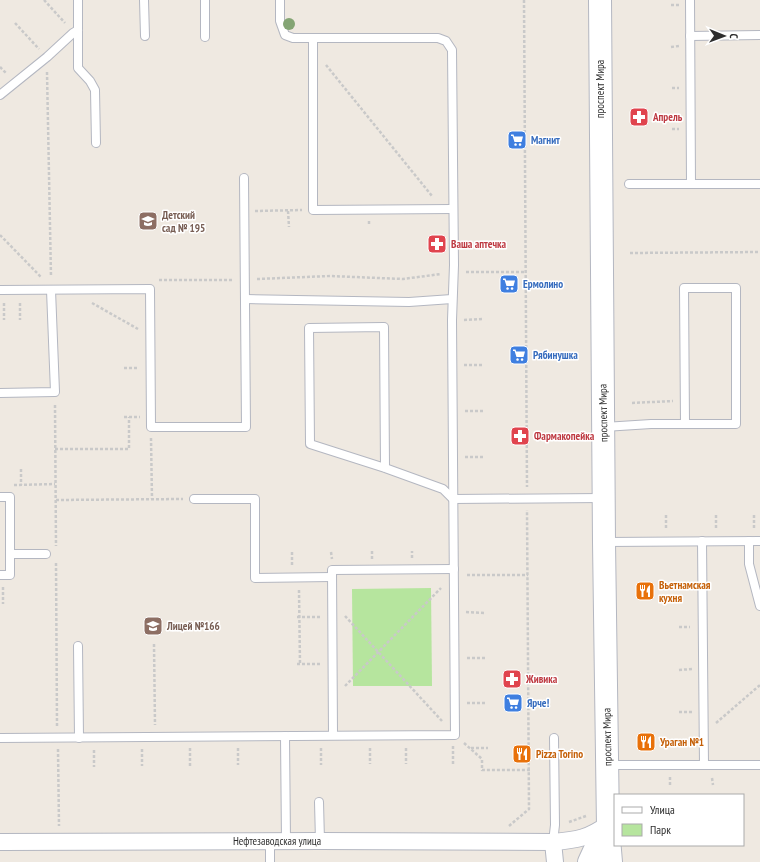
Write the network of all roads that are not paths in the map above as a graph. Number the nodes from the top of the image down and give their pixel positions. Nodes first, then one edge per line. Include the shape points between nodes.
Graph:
1 (78, 0) edge
2 (144, 0) edge
3 (205, 0) edge
4 (280, 0) edge
5 (600, 0) edge
6 (690, 0) edge
7 (75, 31) junction
8 (760, 35) edge
9 (145, 36) dead end
10 (690, 36) junction
11 (206, 37) dead end
12 (313, 38) junction
13 (0, 95) edge
14 (96, 143) dead end
15 (244, 178) dead end
16 (629, 184) dead end
17 (691, 184) junction
18 (760, 184) edge
19 (453, 209) junction
20 (0, 290) edge
21 (51, 290) junction
22 (246, 299) junction
23 (452, 299) junction
24 (0, 393) edge
25 (685, 424) junction
26 (603, 427) junction
27 (386, 468) junction
28 (0, 497) edge
29 (604, 498) junction
30 (194, 499) road end
31 (453, 499) junction
32 (702, 541) junction
33 (749, 541) junction
34 (760, 541) edge
35 (604, 542) junction
36 (10, 554) junction
37 (46, 554) dead end
38 (454, 572) junction
39 (1, 575) edge
40 (332, 577) junction
41 (760, 606) edge
42 (78, 646) dead end
43 (333, 735) junction
44 (286, 736) junction
45 (0, 738) edge
46 (79, 738) junction
47 (554, 738) dead end
48 (608, 765) junction
49 (704, 765) junction
50 (760, 765) edge
51 (319, 802) dead end
52 (608, 825) junction
53 (270, 841) junction
54 (286, 841) junction
55 (320, 841) junction
56 (0, 842) edge
57 (553, 842) junction
58 (604, 858) edge
59 (270, 862) edge
60 (555, 862) edge

1 - 7 lane
2 - 9 lane
3 - 11 lane
4 - 12 lane via 280,21 285,34 293,38
5 - 26 main road, проспект Мира
6 - 10 lane
7 - 13 lane
7 - 14 lane via 78,68 95,90
8 - 10 lane
10 - 17 lane
12 - 19 lane via 427,37 446,42 452,50 453,61
12 - 19 lane via 313,210
15 - 22 lane
16 - 17 lane
17 - 18 lane
19 - 23 lane
20 - 21 lane
21 - 22 lane via 150,289 151,428 246,427
21 - 24 lane via 55,392
22 - 23 lane via 409,302
23 - 31 lane
25 - 25 lane via 684,288 736,288 736,424
25 - 26 lane
26 - 29 main road, проспект Мира
27 - 27 lane via 310,444 309,328 384,327
27 - 31 lane via 443,489
28 - 36 lane via 10,497
29 - 31 lane
29 - 35 main road, проспект Мира
30 - 40 lane via 255,499 255,578
31 - 38 lane
32 - 33 lane
32 - 35 lane
32 - 49 lane
33 - 34 lane
33 - 41 lane via 749,564
35 - 48 main road, проспект Мира
36 - 37 lane
36 - 39 lane via 10,575
38 - 40 lane via 332,570
38 - 43 lane via 455,734
40 - 43 lane
42 - 46 lane
43 - 44 lane
44 - 46 lane
44 - 54 lane
45 - 46 lane
47 - 57 lane
48 - 49 lane
48 - 52 main road, проспект Мира
49 - 50 lane
51 - 55 lane
52 - 57 street, Нефтезаводская улица via 578,840
52 - 58 main road
53 - 54 street, Нефтезаводская улица
53 - 56 street, Нефтезаводская улица
53 - 59 lane
54 - 55 street, Нефтезаводская улица
55 - 57 street, Нефтезаводская улица
57 - 58 street, Нефтезаводская улица
57 - 60 street

